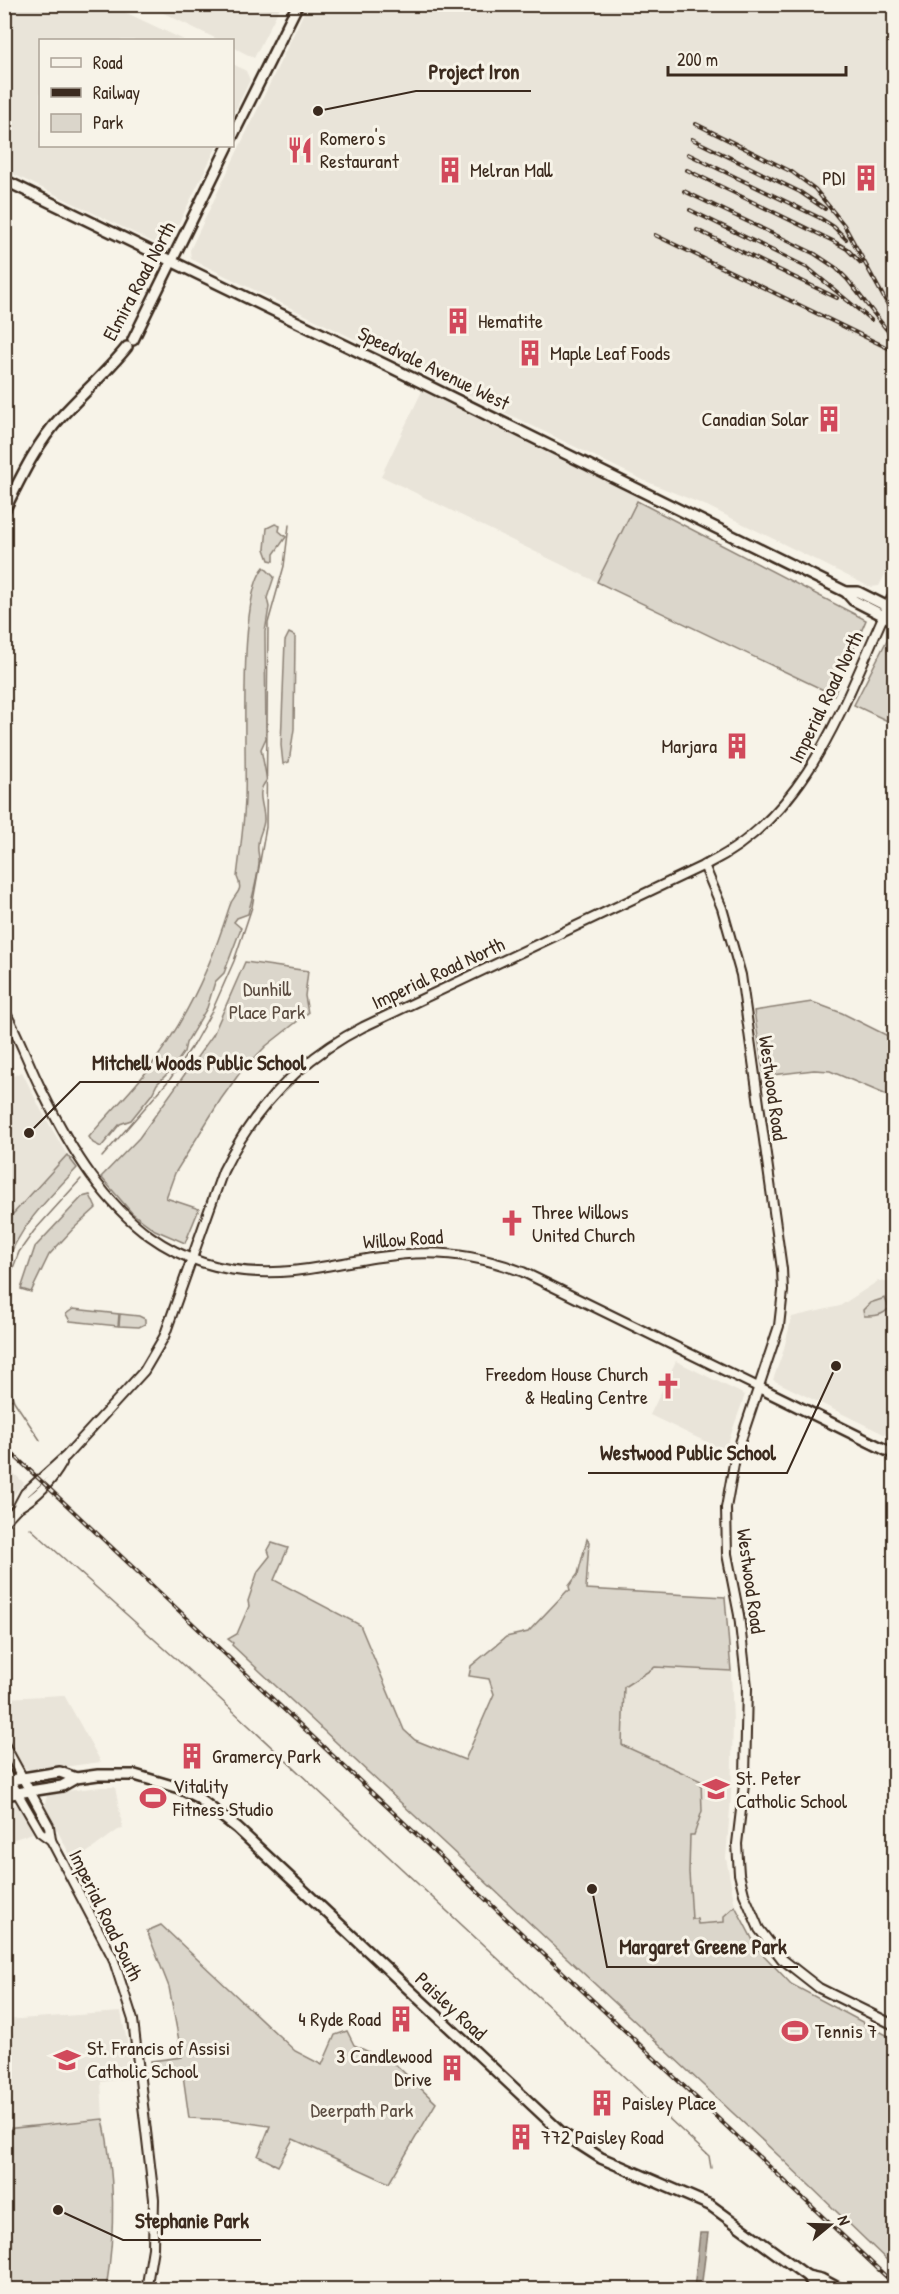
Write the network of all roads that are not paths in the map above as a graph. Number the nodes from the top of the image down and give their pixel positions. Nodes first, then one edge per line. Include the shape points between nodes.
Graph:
1 (297, 4) edge
2 (234, 133) edge
3 (228, 147) edge
4 (4, 180) edge
5 (171, 261) junction
6 (4, 511) edge
7 (894, 593) edge
8 (889, 611) edge
9 (894, 621) edge
10 (704, 865) junction
11 (4, 1010) edge
12 (192, 1258) junction
13 (758, 1387) junction
14 (894, 1454) edge
15 (4, 1522) edge
16 (4, 1744) edge
17 (4, 1770) edge
18 (23, 1778) junction
19 (76, 1778) junction
20 (7, 1781) edge
21 (30, 1791) junction
22 (18, 1793) junction
23 (4, 1795) edge
24 (51, 1840) junction
25 (894, 2025) edge
26 (807, 2276) junction
27 (146, 2289) edge
28 (817, 2289) edge
29 (842, 2289) edge

1 - 2 main road
3 - 5 main road, Elmira Road North
4 - 5 main road, Speedvale Avenue West
5 - 6 main road, Elmira Road North via 130,343 49,432
5 - 8 main road, Speedvale Avenue West via 846,592 858,592
7 - 8 street, Imperial Road North
8 - 9 main road, Speedvale Avenue West
8 - 10 street, Imperial Road North via 827,738 795,792 743,843
10 - 12 street, Imperial Road North via 363,1026 313,1058 268,1100 236,1145
10 - 13 street, Westwood Road via 728,925 741,975 782,1269 778,1326
11 - 12 street, Willow Road via 47,1101 101,1188 144,1232
12 - 13 street, Willow Road via 228,1270 274,1274 389,1255 460,1254 522,1272
12 - 15 street, Imperial Road North via 152,1360 66,1456 25,1493
13 - 14 main road, Willow Road
13 - 25 street, Westwood Road via 735,1458 726,1508 728,1554 747,1687 745,1776 737,1844 739,1874 759,1929 782,1959 819,1988
16 - 18 street, Imperial Road South
17 - 20 street, Imperial Road South
18 - 19 main road, Paisley Road via 60,1772
18 - 20 main road, Paisley Road
18 - 21 street, Imperial Road South
19 - 21 main road, Paisley Road via 62,1786
19 - 26 main road, Paisley Road via 135,1775 179,1788 212,1807 562,2133 601,2158 710,2205
20 - 22 street, Imperial Road South
21 - 22 main road, Paisley Road
21 - 24 street, Imperial Road South via 49,1827
22 - 23 main road, Paisley Road
22 - 24 street, Imperial Road South via 40,1832
24 - 27 street, Imperial Road South via 113,1958 133,2019 154,2199 153,2248
26 - 28 main road, Paisley Road
26 - 29 main road, Paisley Road

